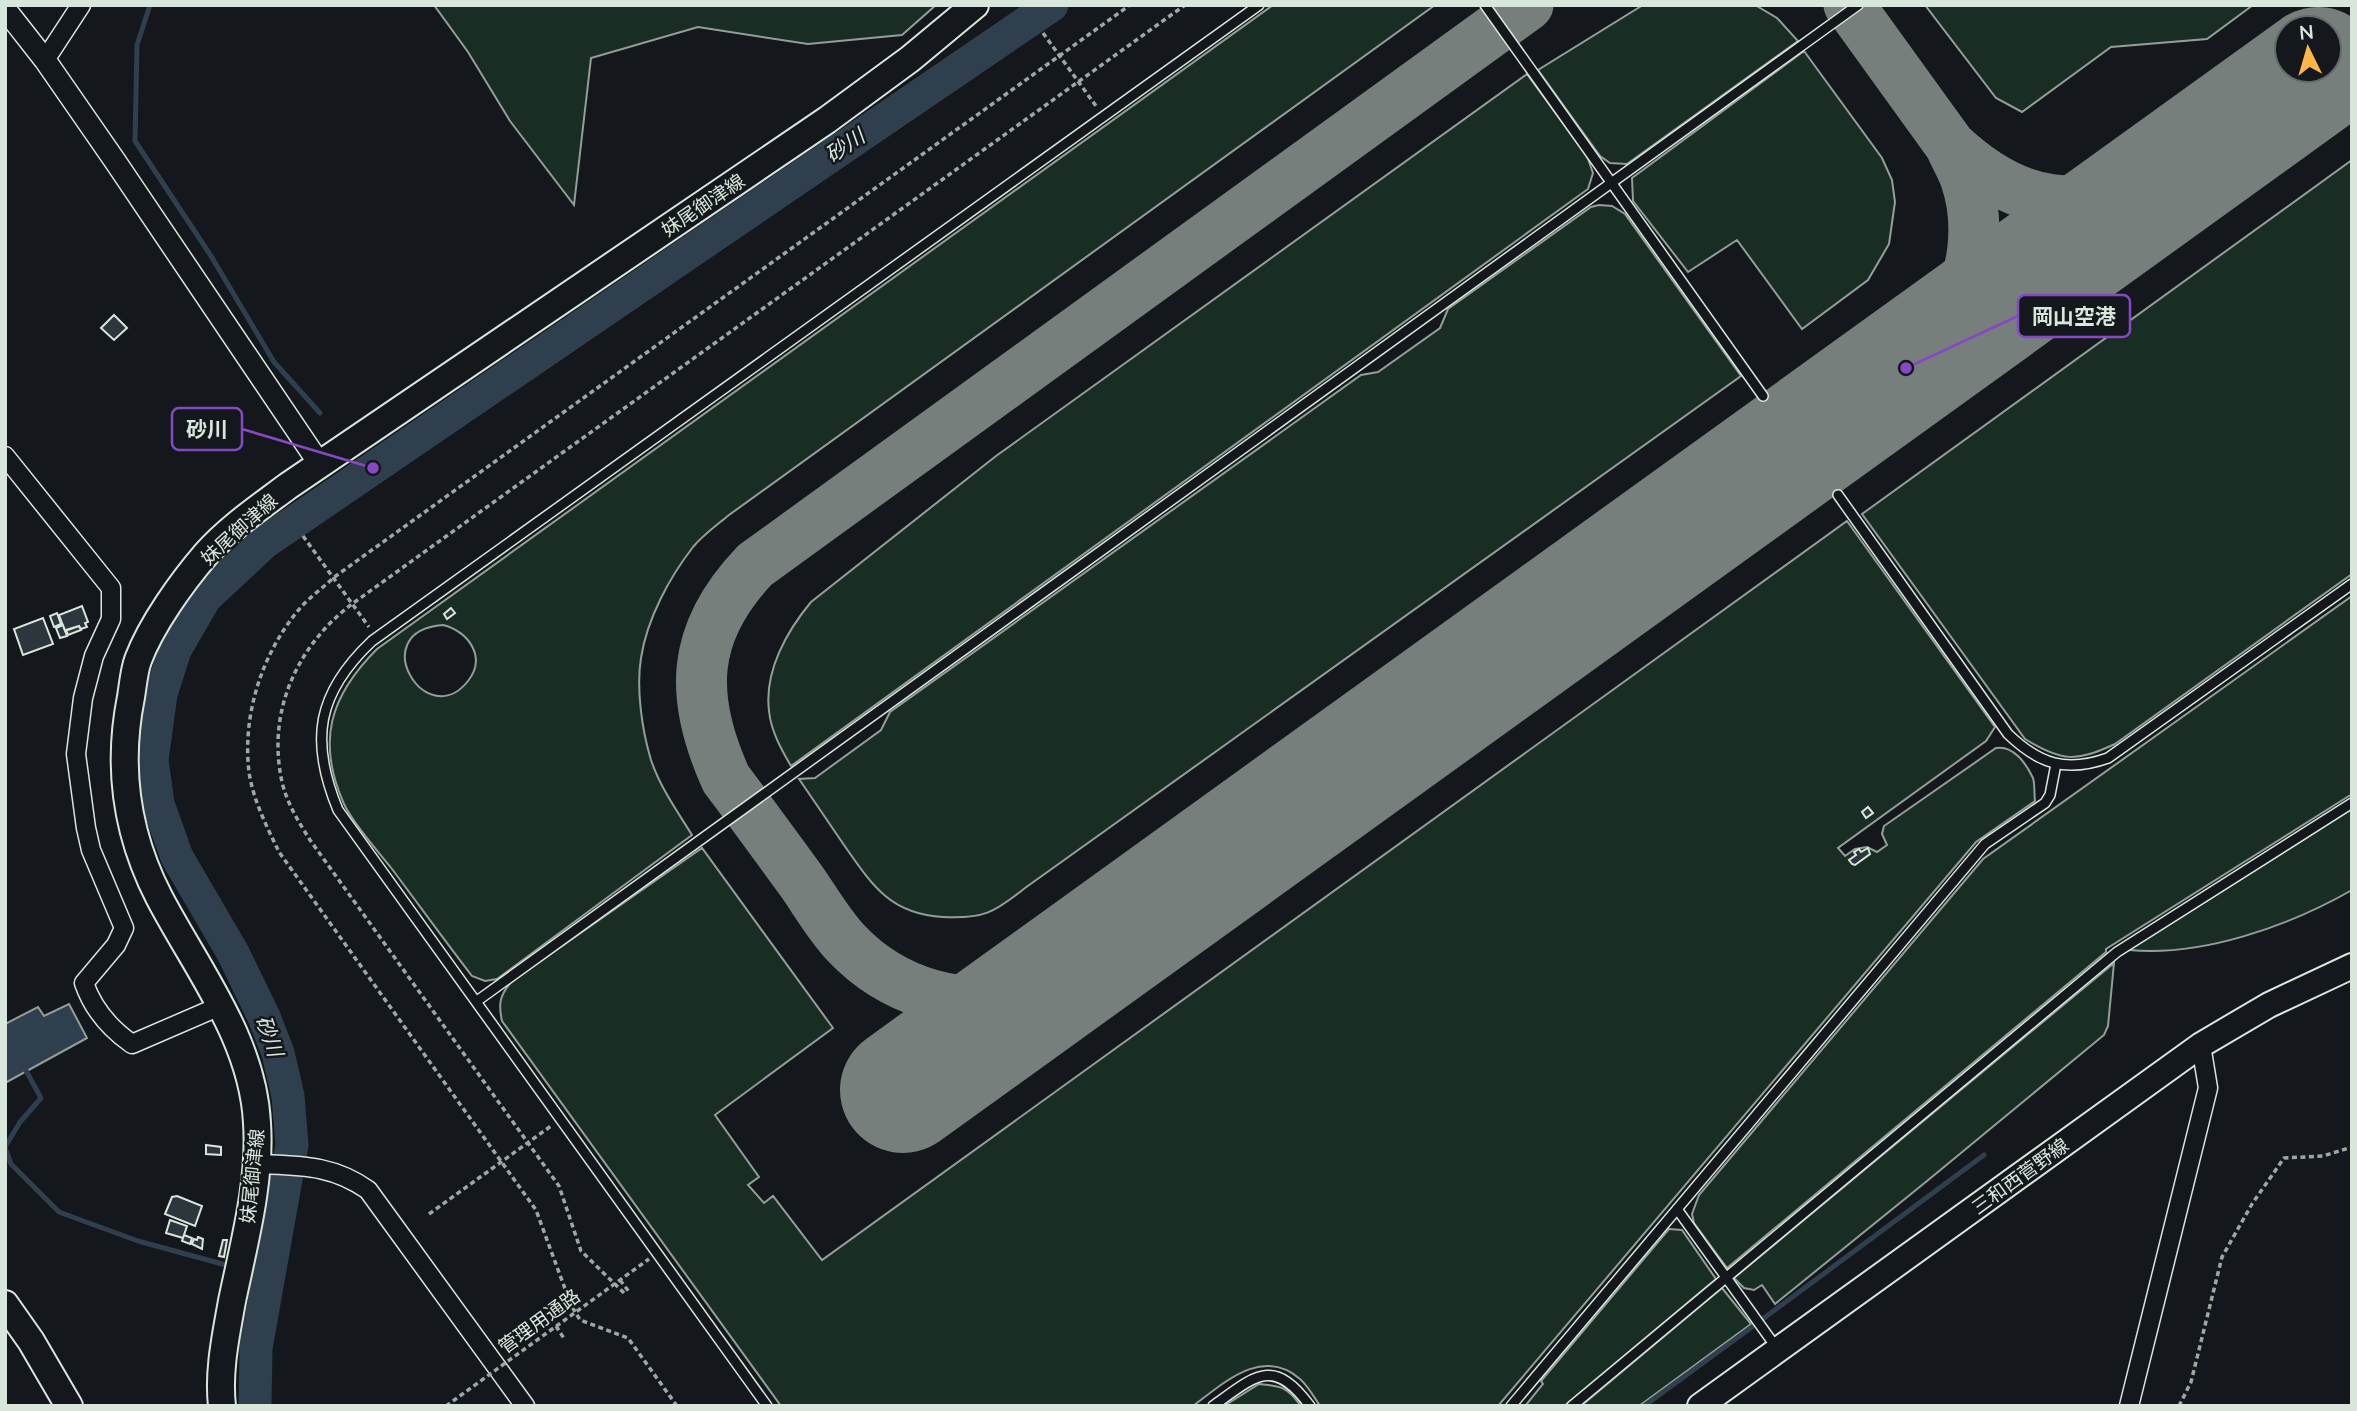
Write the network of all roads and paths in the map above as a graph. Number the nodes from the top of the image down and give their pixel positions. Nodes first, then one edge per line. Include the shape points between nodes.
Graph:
1 (82, 5) edge
2 (975, 5) edge
3 (1130, 5) edge
4 (1185, 5) edge
5 (1259, 5) edge
6 (1485, 5) edge
7 (1858, 5) edge
8 (5, 9) edge
9 (1042, 33) dead end
10 (1059, 56) junction
11 (45, 60) junction
12 (1079, 82) junction
13 (1104, 116) junction
14 (1611, 184) junction
15 (1763, 396) dead end
16 (5, 456) edge
17 (319, 463) junction
18 (1838, 495) dead end
19 (303, 536) dead end
20 (334, 578) junction
21 (2352, 584) edge
22 (352, 604) junction
23 (376, 638) junction
24 (2056, 764) junction
25 (2352, 803) edge
26 (2352, 966) edge
27 (477, 1001) junction
28 (220, 1006) junction
29 (2201, 1045) junction
30 (561, 1119) junction
31 (528, 1143) junction
32 (2352, 1147) edge
33 (501, 1162) junction
34 (276, 1165) junction
35 (1677, 1209) junction
36 (429, 1214) dead end
37 (649, 1259) dead end
38 (1726, 1278) junction
39 (620, 1280) junction
40 (5, 1304) edge
41 (556, 1326) junction
42 (565, 1340) dead end
43 (1778, 1350) junction
44 (69, 1406) edge
45 (222, 1406) edge
46 (446, 1406) edge
47 (525, 1406) edge
48 (677, 1406) edge
49 (767, 1406) edge
50 (1213, 1406) edge
51 (1310, 1406) edge
52 (1511, 1406) edge
53 (1572, 1406) edge
54 (1700, 1406) edge
55 (2129, 1406) edge
56 (2179, 1406) edge

1 - 11 street
2 - 17 main road, 妹尾御津線 via 827,120
3 - 10 path
4 - 12 path
5 - 13 lane
6 - 14 lane
7 - 14 lane
8 - 11 street
9 - 10 path
10 - 12 path
10 - 20 path
11 - 17 street
12 - 13 path
12 - 22 path
13 - 23 lane
14 - 15 lane
14 - 27 lane
16 - 28 street via 111,587 111,619 94,656 83,698 76,754 91,850 124,928 116,945 84,983 89,998 114,1032 132,1044
17 - 28 main road, 妹尾御津線 via 207,553 155,624 138,662 126,722 124,780 135,838 158,895
18 - 24 lane via 2008,734 2037,757
19 - 20 path
20 - 22 path
20 - 33 path via 303,605 265,666 247,736 253,787 279,852
21 - 24 lane via 2108,758 2083,765
22 - 23 path
22 - 31 path via 312,641 293,677 279,715 281,779 294,815 310,840
23 - 27 lane via 338,679 326,709 320,732 328,785 338,810
24 - 35 lane via 2045,803 1985,844
25 - 38 lane via 2118,952
26 - 29 main road, 三和西菅野線 via 2269,1005
27 - 30 lane
28 - 34 main road, 妹尾御津線 via 249,1071 257,1122
29 - 43 main road, 三和西菅野線
29 - 55 street via 2208,1088
30 - 31 path
30 - 49 lane
31 - 33 path
31 - 39 path via 559,1186 581,1251 627,1293
32 - 56 path via 2323,1156 2284,1157 2252,1204 2222,1257 2191,1382
33 - 36 path
33 - 48 path via 536,1210 580,1320 628,1338
34 - 45 main road, 妹尾御津線 via 249,1217 226,1330
34 - 47 street via 331,1170 368,1190
35 - 38 lane
35 - 52 lane
37 - 39 path, 管理用通路, bridge
38 - 43 lane
38 - 53 lane
39 - 41 path, 管理用通路, bridge
40 - 44 main road
41 - 42 path
41 - 46 path, 管理用通路, bridge
43 - 54 main road, 三和西菅野線
50 - 51 lane via 1248,1380 1278,1375 1295,1386

